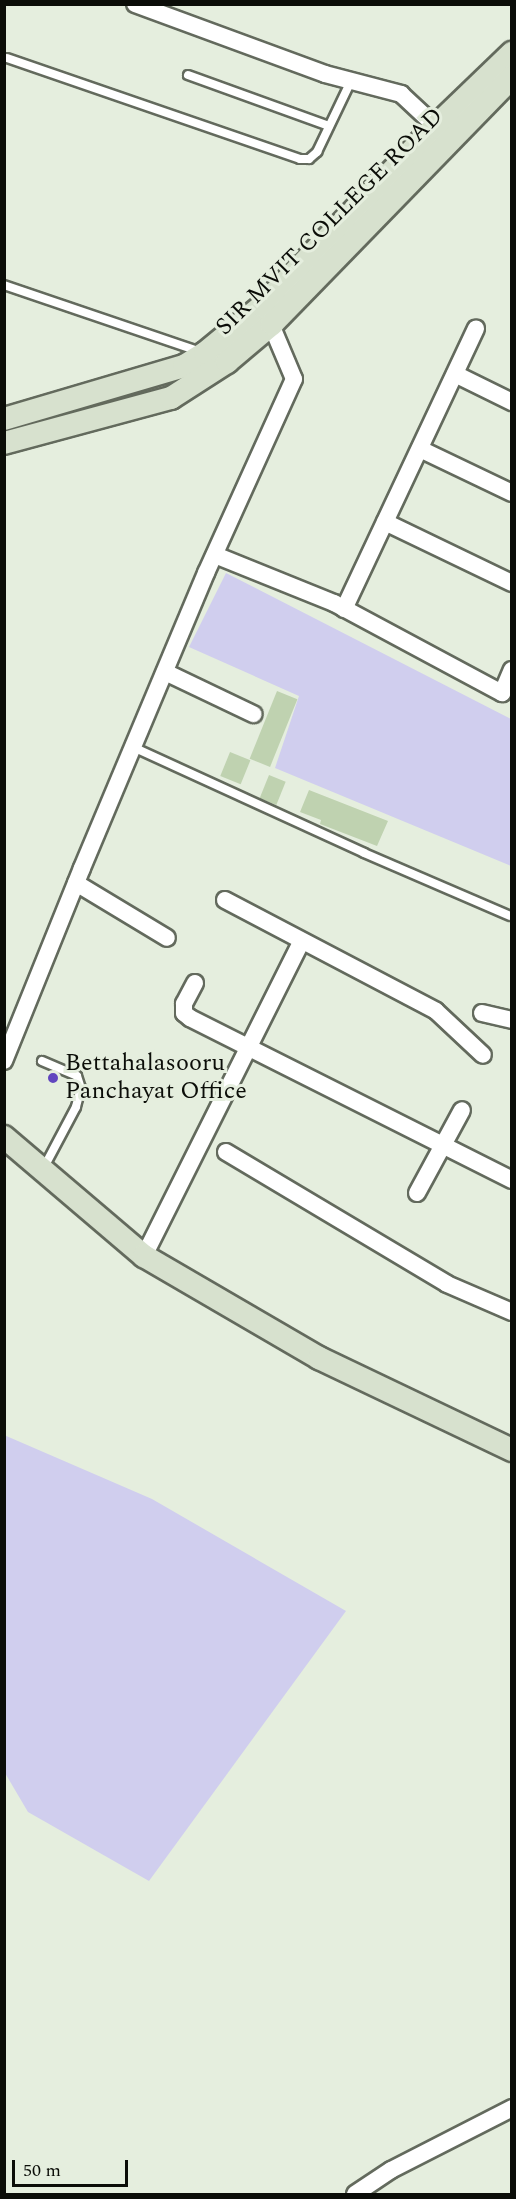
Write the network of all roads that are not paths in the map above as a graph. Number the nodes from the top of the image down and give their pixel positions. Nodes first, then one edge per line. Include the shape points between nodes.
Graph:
1 (135, 4) edge
2 (512, 53) edge
3 (7, 58) dead end
4 (188, 75) dead end
5 (512, 77) edge
6 (351, 81) junction
7 (329, 126) junction
8 (443, 133) junction
9 (4, 285) edge
10 (267, 315) junction
11 (476, 329) dead end
12 (205, 353) junction
13 (455, 374) junction
14 (512, 402) edge
15 (4, 419) edge
16 (4, 443) edge
17 (420, 449) junction
18 (512, 493) edge
19 (385, 522) junction
20 (215, 555) junction
21 (512, 583) edge
22 (344, 609) junction
23 (512, 670) edge
24 (165, 672) junction
25 (253, 714) dead end
26 (133, 747) junction
27 (76, 883) junction
28 (225, 900) dead end
29 (510, 916) dead end
30 (167, 938) dead end
31 (301, 942) junction
32 (195, 982) dead end
33 (482, 1012) dead end
34 (512, 1020) edge
35 (248, 1047) junction
36 (483, 1055) dead end
37 (4, 1061) edge
38 (42, 1061) dead end
39 (462, 1110) dead end
40 (6, 1141) edge
41 (442, 1146) junction
42 (226, 1152) dead end
43 (43, 1169) junction
44 (512, 1180) edge
45 (417, 1193) dead end
46 (144, 1256) junction
47 (512, 1312) edge
48 (512, 1450) edge
49 (512, 2108) edge
50 (355, 2194) edge

1 - 6 street via 204,32
2 - 8 main road, SIR MVIT COLLEGE ROAD
3 - 7 lane via 300,159 309,159 317,152
4 - 7 lane
5 - 8 main road, SIR MVIT COLLEGE ROAD
6 - 7 lane
6 - 8 street via 400,94
8 - 10 main road, SIR MVIT COLLEGE ROAD
9 - 12 lane
10 - 12 main road, SIR MVIT COLLEGE ROAD
10 - 16 main road, SIR MVIT COLLEGE ROAD via 227,362 171,398
10 - 20 street via 294,379
11 - 13 street
12 - 15 main road, SIR MVIT COLLEGE ROAD via 184,366
13 - 14 street
13 - 17 street
17 - 18 street
17 - 19 street
19 - 21 street
19 - 22 street
20 - 22 street
20 - 24 street
22 - 23 street via 502,693
24 - 25 street
24 - 26 street
26 - 27 street
26 - 29 lane
27 - 30 street
27 - 37 street
28 - 31 street
31 - 35 street
31 - 36 street via 436,1011
32 - 35 street via 184,1004 184,1013
33 - 34 street
35 - 41 street
35 - 46 street
38 - 43 lane via 77,1076 81,1088 76,1107
39 - 41 street
40 - 43 main road
41 - 44 street
41 - 45 street
42 - 47 street via 447,1284
43 - 46 main road
46 - 48 main road via 319,1358
49 - 50 street via 391,2170

